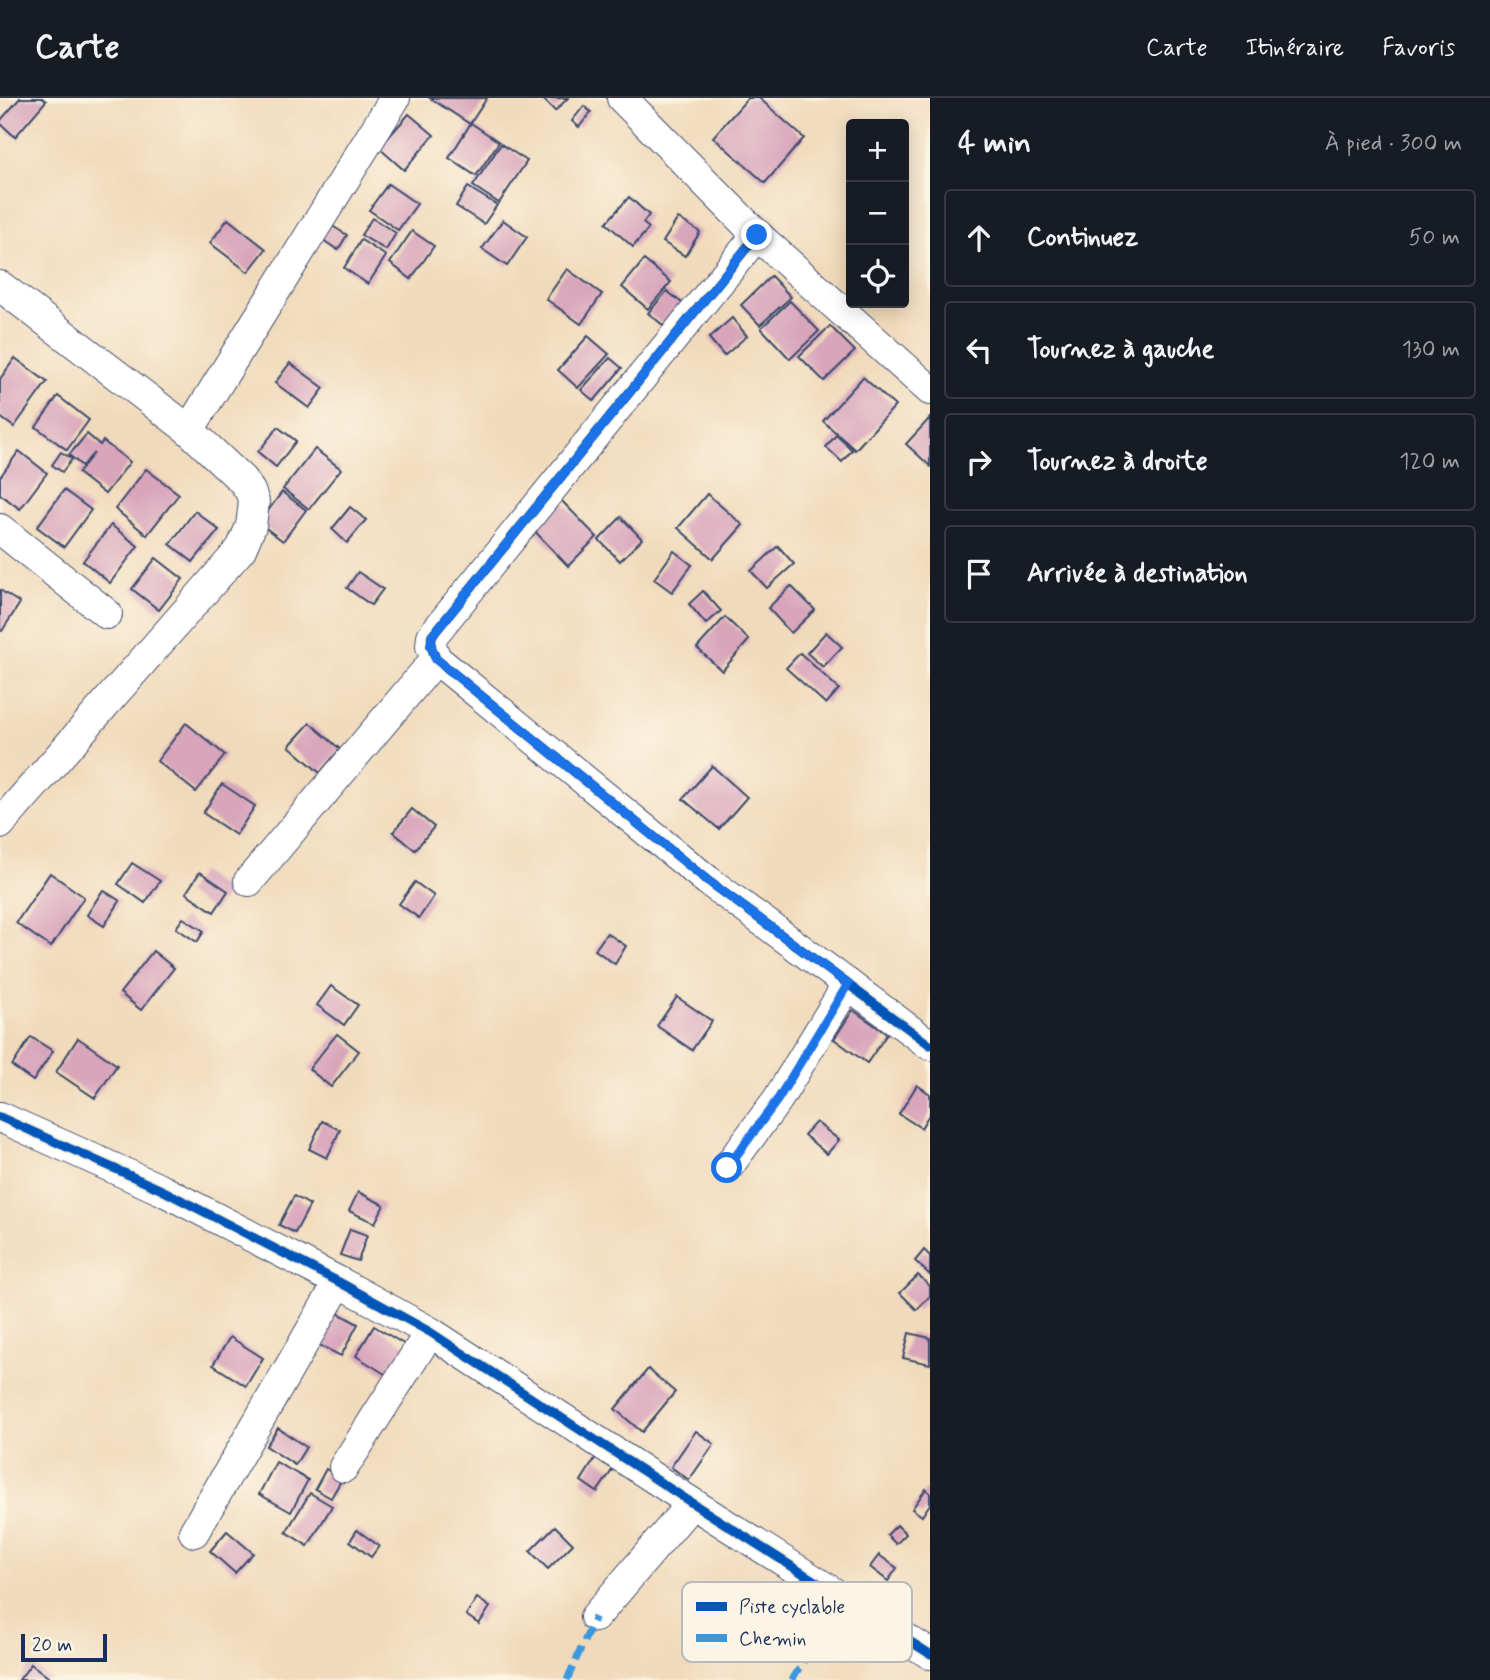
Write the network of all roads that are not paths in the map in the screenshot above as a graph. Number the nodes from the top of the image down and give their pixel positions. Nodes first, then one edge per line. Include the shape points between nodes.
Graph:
1 (395, 98) edge
2 (622, 98) edge
3 (757, 235) junction
4 (0, 286) edge
5 (930, 390) edge
6 (190, 430) junction
7 (0, 529) edge
8 (107, 614) dead end
9 (436, 659) junction
10 (0, 824) edge
11 (249, 881) dead end
12 (848, 984) junction
13 (930, 1045) edge
14 (0, 1117) edge
15 (727, 1168) dead end
16 (339, 1282) junction
17 (430, 1332) junction
18 (344, 1467) dead end
19 (692, 1503) junction
20 (194, 1532) dead end
21 (817, 1582) edge
22 (595, 1617) dead end
23 (912, 1643) edge
24 (930, 1654) edge

1 - 6 street
2 - 3 street
3 - 5 street
3 - 9 street via 432,636
4 - 6 street
6 - 10 street via 250,491 254,502 251,526 241,549
7 - 8 street
9 - 11 street
9 - 12 street via 707,880
12 - 13 street
12 - 15 street via 778,1099
14 - 16 street via 162,1190
16 - 17 street
16 - 20 street
17 - 18 street
17 - 19 street
19 - 21 street
19 - 22 street
23 - 24 street

